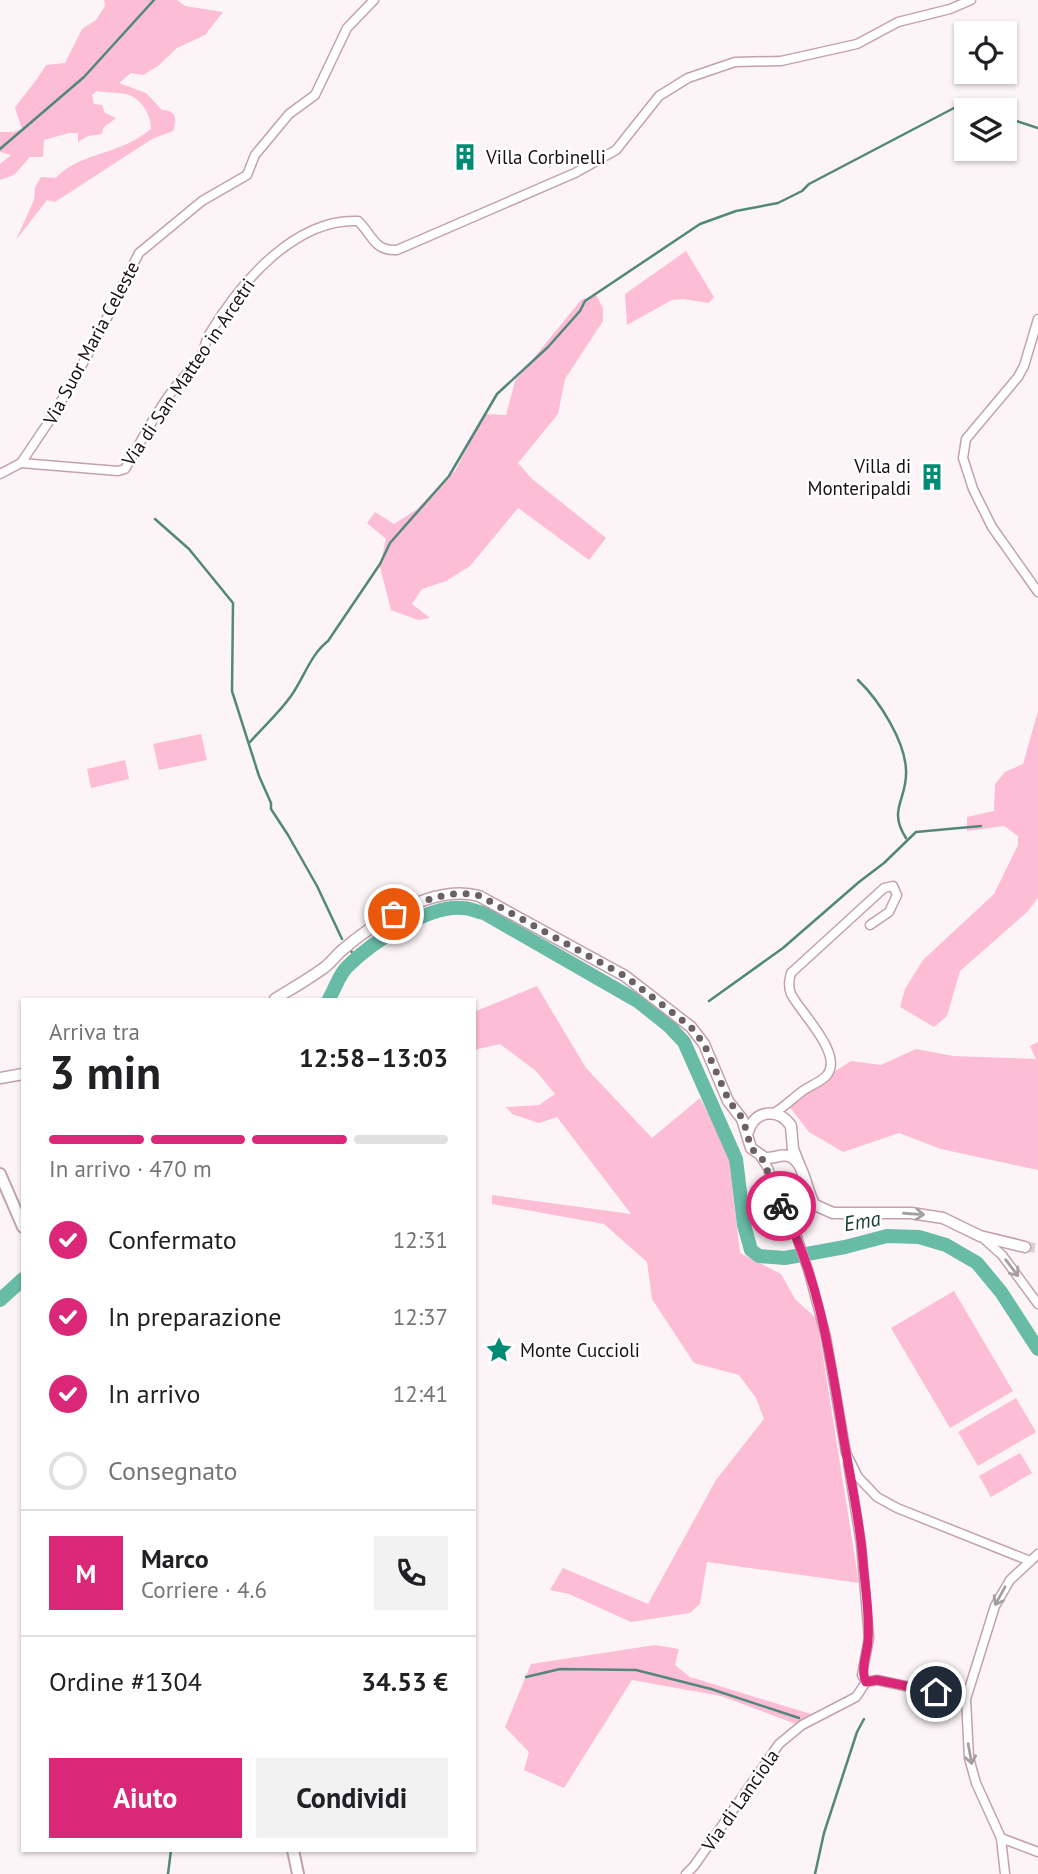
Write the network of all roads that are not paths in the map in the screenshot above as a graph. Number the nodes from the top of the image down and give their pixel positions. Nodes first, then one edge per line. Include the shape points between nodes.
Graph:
1 (374, 0) edge
2 (971, 0) edge
3 (1038, 319) edge
4 (22, 463) junction
5 (0, 474) edge
6 (1038, 592) edge
7 (870, 925) dead end
8 (277, 998) edge
9 (21, 1074) edge
10 (0, 1078) edge
11 (789, 1104) junction
12 (738, 1113) junction
13 (774, 1113) junction
14 (786, 1119) junction
15 (754, 1120) junction
16 (748, 1132) junction
17 (793, 1139) junction
18 (760, 1156) junction
19 (781, 1156) junction
20 (801, 1170) junction
21 (0, 1174) edge
22 (770, 1176) junction
23 (21, 1222) edge
24 (980, 1236) junction
25 (1025, 1247) tunnel mouth
26 (1038, 1304) edge
27 (846, 1454) junction
28 (1038, 1554) edge
29 (1030, 1561) junction
30 (866, 1682) junction
31 (966, 1699) junction
32 (1001, 1838) junction
33 (293, 1852) edge
34 (1038, 1852) edge
35 (298, 1874) edge
36 (686, 1874) edge
37 (1005, 1874) edge

1 - 4 street, Via Suor Maria Celeste via 347,28 315,95 289,114 255,155 247,175 202,201 139,253 96,340
2 - 4 street, Via di San Matteo in Arcetri via 898,22 857,44 780,61 735,62 688,78 659,96 616,150 575,173 397,250 376,245 358,221 331,224 296,239 237,295 125,469
3 - 6 street via 1024,366 966,439 963,458 992,527
4 - 5 street, Via Suor Maria Celeste
7 - 11 street via 889,912 897,895 893,886 884,888 791,973 792,995 827,1045 830,1067 824,1078
8 - 12 street via 394,914 436,897 471,894 625,976 691,1027
9 - 10 street
11 - 13 street
11 - 14 street
12 - 15 street
12 - 16 street
13 - 14 street
13 - 15 street
14 - 17 street
15 - 16 street
16 - 18 street via 751,1148
17 - 19 street
17 - 20 street
18 - 19 street
18 - 22 street
19 - 20 street via 794,1159
19 - 22 street
20 -> 24 street via 811,1200 821,1209 943,1218
21 - 23 main road
22 - 27 street via 809,1273 826,1337
24 - 25 street
24 -> 26 street via 1002,1255
27 - 29 street via 858,1477 877,1497
27 - 30 street via 861,1544 869,1638 862,1675
28 - 29 street
29 -> 31 street via 1010,1580 995,1606
30 - 31 street via 877,1680
30 - 36 street, Via di Lanciola via 856,1697 802,1725 779,1744
31 -> 32 street via 969,1758
32 - 34 street
32 - 37 street
33 - 35 main road

